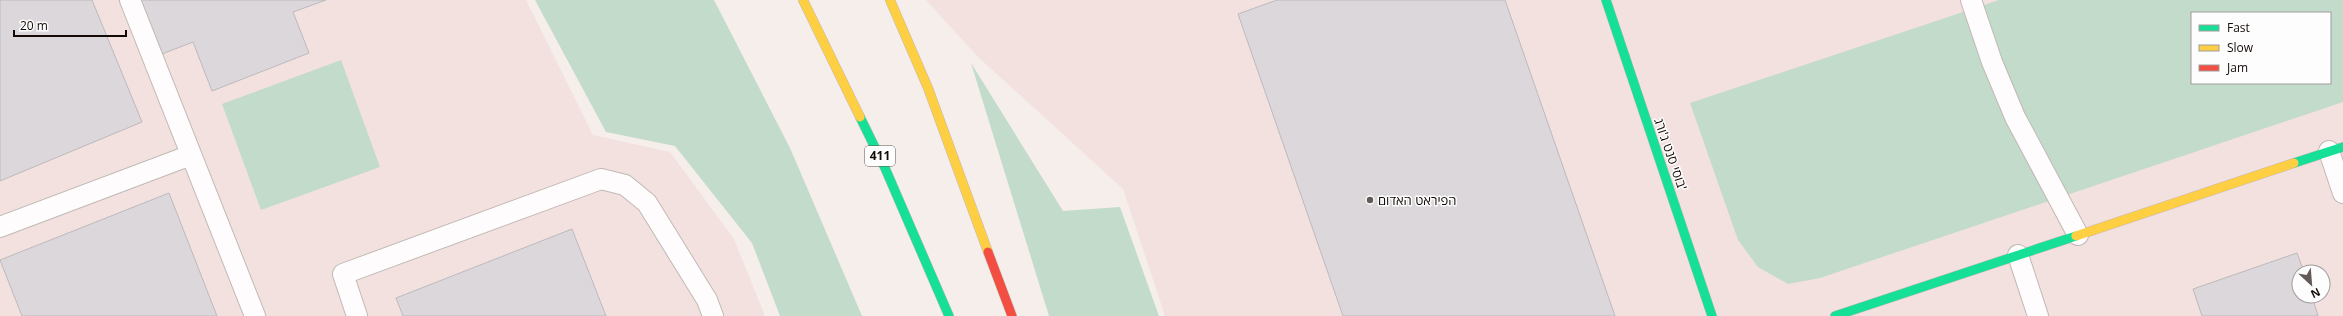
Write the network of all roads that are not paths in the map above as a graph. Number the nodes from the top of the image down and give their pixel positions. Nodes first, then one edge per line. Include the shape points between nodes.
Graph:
1 (130, 0) edge
2 (803, 0) edge
3 (890, 0) edge
4 (1606, 0) edge
5 (1971, 0) edge
6 (2336, 149) edge
7 (191, 154) junction
8 (2343, 193) edge
9 (0, 227) edge
10 (2078, 235) junction
11 (2018, 255) junction
12 (255, 316) edge
13 (357, 316) edge
14 (713, 316) edge
15 (949, 316) edge
16 (1012, 316) edge
17 (1712, 316) edge
18 (1835, 316) edge
19 (2038, 316) edge

1 - 7 lane
2 - 15 street, 411 via 885,168
3 - 16 street via 928,88
4 - 17 street, בוסי סנט ג'ורג'
5 - 10 lane via 1992,62 2015,117
6 - 8 lane
6 - 10 street
7 - 9 lane
7 - 12 lane
10 - 11 street
11 - 18 street
11 - 19 lane
13 - 14 lane via 343,274 601,179 625,185 647,203 707,300

